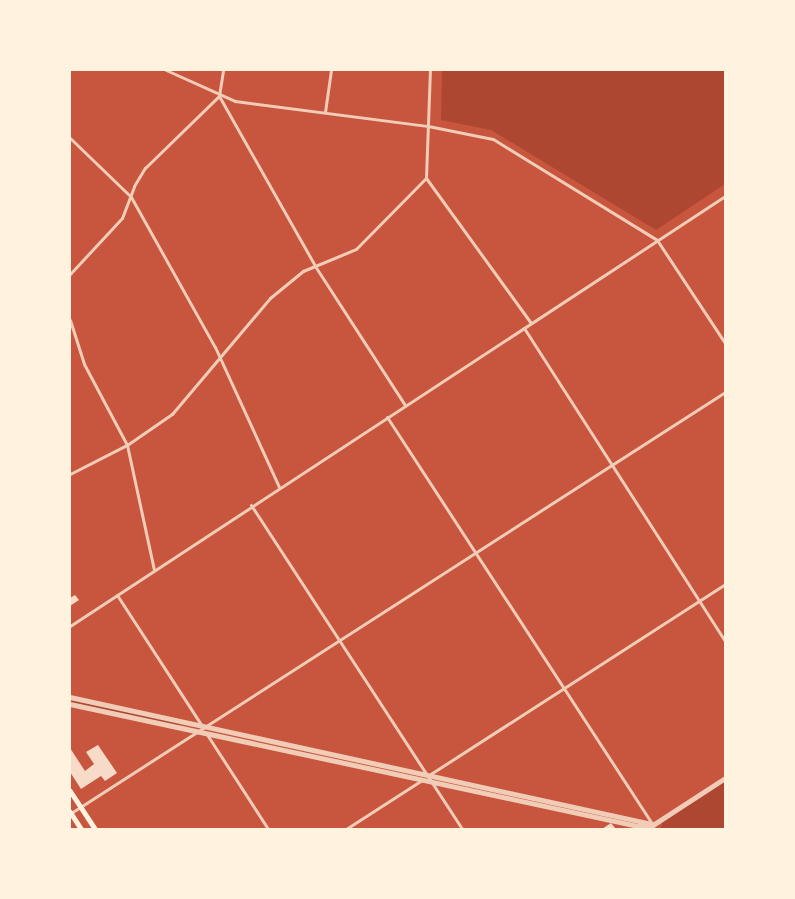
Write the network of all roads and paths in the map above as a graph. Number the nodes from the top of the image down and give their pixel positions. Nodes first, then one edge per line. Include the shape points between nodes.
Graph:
1 (166, 70) edge
2 (223, 70) edge
3 (330, 70) edge
4 (430, 70) edge
5 (219, 96) junction
6 (325, 112) junction
7 (428, 126) junction
8 (70, 138) edge
9 (426, 178) junction
10 (725, 196) edge
11 (131, 197) junction
12 (657, 240) junction
13 (315, 266) junction
14 (70, 274) edge
15 (70, 320) edge
16 (531, 323) junction
17 (524, 328) junction
18 (725, 343) edge
19 (220, 356) junction
20 (725, 392) edge
21 (405, 405) junction
22 (386, 417) junction
23 (127, 445) junction
24 (612, 466) junction
25 (70, 474) edge
26 (279, 487) junction
27 (252, 504) junction
28 (477, 552) junction
29 (154, 570) junction
30 (725, 584) edge
31 (116, 595) junction
32 (699, 601) junction
33 (70, 626) edge
34 (340, 642) junction
35 (725, 642) edge
36 (563, 689) junction
37 (70, 697) edge
38 (70, 704) edge
39 (204, 727) junction
40 (198, 732) junction
41 (207, 734) junction
42 (428, 775) junction
43 (725, 778) edge
44 (422, 780) junction
45 (431, 782) junction
46 (70, 791) edge
47 (81, 807) junction
48 (70, 812) edge
49 (654, 827) edge
50 (81, 829) edge
51 (95, 829) edge
52 (268, 829) edge
53 (346, 829) edge
54 (462, 829) edge
55 (646, 829) edge

1 - 5 street
2 - 5 street
3 - 6 street
4 - 7 street
5 - 6 street
5 - 11 street via 145,168
5 - 13 street
6 - 7 street
7 - 9 street
7 - 12 street via 493,139
8 - 11 street
9 - 13 street via 356,250
9 - 16 street
10 - 12 street
11 - 14 street via 114,229
11 - 19 street
12 - 16 street
12 - 18 street
13 - 19 street via 270,298
13 - 21 street
15 - 23 street via 84,364
16 - 17 street
17 - 21 street
17 - 24 street
19 - 23 street via 172,414
19 - 26 street
20 - 24 street
21 - 22 street
22 - 26 street
22 - 28 street
23 - 25 street
23 - 29 street
24 - 28 street
24 - 32 street
26 - 27 street
27 - 29 street
27 - 34 street
28 - 34 street
28 - 36 street
29 - 31 street
30 - 32 street
31 - 33 street
31 - 39 street
32 - 35 street
32 - 36 street
34 - 39 street
34 - 42 street
36 - 42 street
36 - 49 street
37 - 39 street
38 - 40 street
39 - 40 street
39 - 41 street
39 - 42 street
40 - 41 street
40 - 47 street
41 - 44 street
41 - 52 street
42 - 44 street
42 - 45 street
42 - 49 street
43 - 49 street
44 - 45 street
44 - 53 street
45 - 49 street
45 - 54 street
46 - 47 main road
47 - 48 street
47 - 51 main road
48 - 50 main road
49 - 55 street

